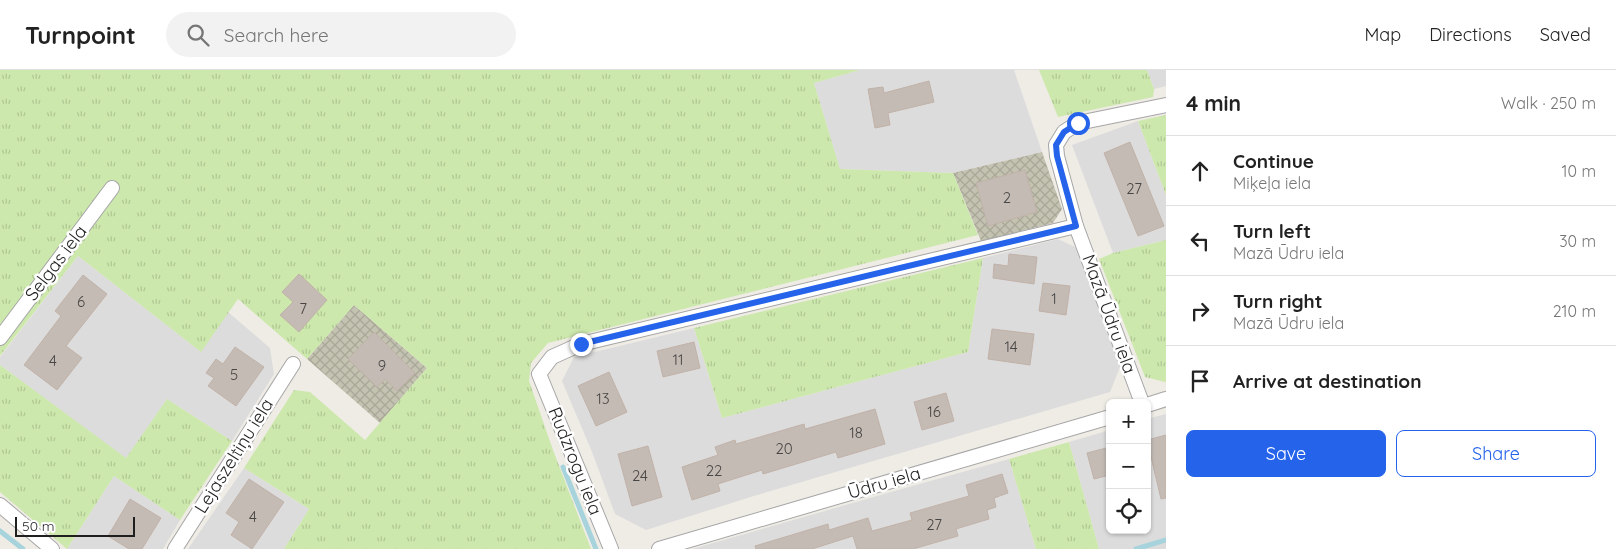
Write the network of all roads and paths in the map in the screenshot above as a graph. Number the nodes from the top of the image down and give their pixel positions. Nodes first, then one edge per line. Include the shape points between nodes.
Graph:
1 (1166, 105) edge
2 (112, 188) dead end
3 (1076, 226) junction
4 (0, 338) edge
5 (293, 364) dead end
6 (1141, 399) edge
7 (1166, 400) edge
8 (1151, 404) edge
9 (1106, 418) edge
10 (0, 506) edge
11 (52, 549) edge
12 (175, 549) edge
13 (611, 549) edge
14 (659, 549) edge

1 - 3 street, Mazā Ūdru iela via 1078,123 1064,132 1056,145 1057,156
2 - 4 street, Selgas iela
3 - 6 street, Mazā Ūdru iela
3 - 13 street, Rudzrogu iela via 581,344 552,357 539,374
5 - 12 street, Lejaszeltiņu iela
7 - 8 street
9 - 14 street, Ūdru iela
10 - 11 street

